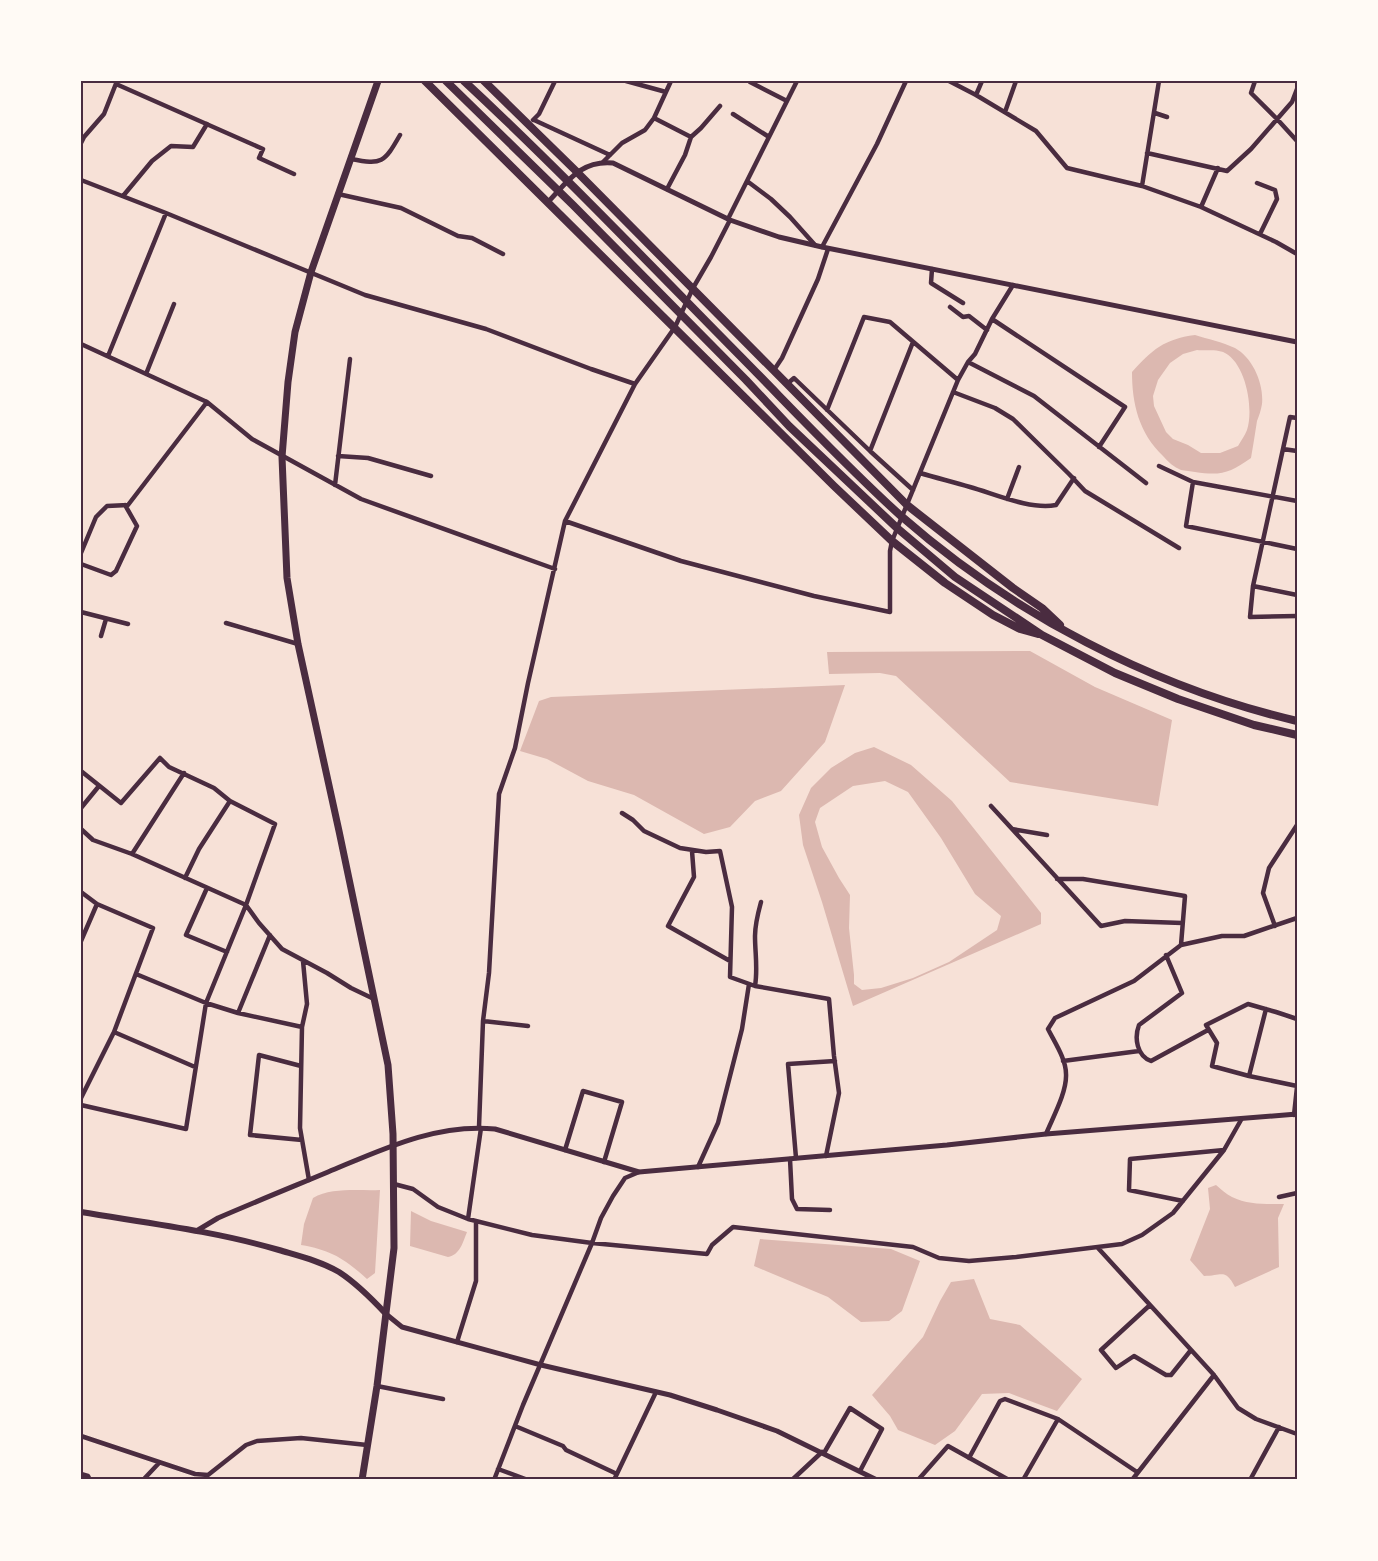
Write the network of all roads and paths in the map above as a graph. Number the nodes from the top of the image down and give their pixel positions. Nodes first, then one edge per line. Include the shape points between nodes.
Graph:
1 (378, 81) edge
2 (426, 81) edge
3 (446, 81) edge
4 (464, 81) edge
5 (484, 81) edge
6 (555, 81) edge
7 (627, 81) edge
8 (671, 81) edge
9 (797, 81) edge
10 (906, 81) edge
11 (949, 81) edge
12 (982, 81) edge
13 (1016, 81) edge
14 (1160, 81) edge
15 (1256, 81) edge
16 (116, 82) edge
17 (750, 82) edge
18 (1297, 89) edge
19 (666, 92) junction
20 (976, 95) junction
21 (787, 101) junction
22 (1295, 104) edge
23 (720, 106) dead end
24 (1005, 112) junction
25 (1155, 113) junction
26 (733, 114) dead end
27 (1167, 117) dead end
28 (654, 118) junction
29 (1277, 119) junction
30 (531, 122) junction
31 (207, 124) junction
32 (400, 135) dead end
33 (691, 137) junction
34 (769, 137) junction
35 (1297, 141) edge
36 (81, 143) edge
37 (1147, 153) junction
38 (610, 155) junction
39 (351, 159) junction
40 (603, 162) junction
41 (1218, 168) junction
42 (577, 172) junction
43 (294, 174) dead end
44 (81, 180) edge
45 (747, 181) junction
46 (1257, 183) dead end
47 (1142, 186) junction
48 (667, 189) junction
49 (338, 194) junction
50 (123, 196) junction
51 (548, 202) junction
52 (1201, 207) junction
53 (166, 213) junction
54 (728, 219) junction
55 (1260, 234) junction
56 (822, 247) junction
57 (504, 254) dead end
58 (1297, 254) edge
59 (932, 269) junction
60 (311, 272) junction
61 (1012, 285) junction
62 (693, 288) junction
63 (963, 303) dead end
64 (174, 304) dead end
65 (950, 307) dead end
66 (992, 319) junction
67 (675, 327) junction
68 (987, 330) junction
69 (913, 342) junction
70 (1297, 342) edge
71 (81, 344) edge
72 (108, 356) junction
73 (350, 359) dead end
74 (968, 362) junction
75 (774, 370) junction
76 (146, 374) junction
77 (958, 380) junction
78 (635, 384) junction
79 (787, 384) junction
80 (953, 392) junction
81 (207, 402) junction
82 (827, 410) junction
83 (1297, 418) edge
84 (1099, 447) junction
85 (1283, 449) junction
86 (870, 451) junction
87 (1297, 451) edge
88 (339, 456) junction
89 (282, 457) junction
90 (1159, 466) dead end
91 (1019, 467) dead end
92 (920, 473) junction
93 (431, 476) dead end
94 (1074, 478) junction
95 (1193, 482) junction
96 (1146, 483) dead end
97 (335, 485) junction
98 (913, 490) junction
99 (1273, 498) junction
100 (1007, 499) junction
101 (1297, 501) edge
102 (125, 505) junction
103 (907, 505) junction
104 (903, 517) junction
105 (565, 521) junction
106 (897, 528) junction
107 (892, 541) junction
108 (1262, 542) junction
109 (1179, 548) dead end
110 (1297, 549) edge
111 (81, 552) edge
112 (81, 564) edge
113 (555, 569) junction
114 (1253, 586) junction
115 (1297, 595) edge
116 (81, 612) edge
117 (1297, 616) edge
118 (106, 619) junction
119 (226, 623) dead end
120 (128, 624) dead end
121 (1067, 632) junction
122 (1042, 635) junction
123 (101, 636) dead end
124 (298, 644) junction
125 (1297, 721) edge
126 (1297, 735) edge
127 (81, 771) edge
128 (184, 773) junction
129 (99, 786) junction
130 (230, 801) junction
131 (991, 806) dead end
132 (81, 808) edge
133 (622, 813) dead end
134 (1297, 825) edge
135 (81, 829) edge
136 (1012, 829) junction
137 (1047, 836) dead end
138 (692, 851) junction
139 (132, 855) junction
140 (185, 878) junction
141 (1057, 879) junction
142 (207, 888) junction
143 (81, 892) edge
144 (761, 902) dead end
145 (97, 904) junction
146 (246, 905) junction
147 (1297, 918) edge
148 (1182, 923) junction
149 (1275, 926) junction
150 (270, 935) junction
151 (81, 941) edge
152 (1181, 945) junction
153 (227, 952) junction
154 (1166, 955) junction
155 (303, 961) junction
156 (730, 961) junction
157 (136, 974) junction
158 (749, 984) junction
159 (755, 986) junction
160 (374, 999) junction
161 (206, 1003) junction
162 (1266, 1009) junction
163 (238, 1013) junction
164 (1297, 1019) edge
165 (483, 1021) junction
166 (528, 1026) dead end
167 (302, 1027) junction
168 (1208, 1030) junction
169 (114, 1032) junction
170 (1139, 1051) junction
171 (835, 1061) junction
172 (1064, 1061) junction
173 (195, 1066) junction
174 (301, 1066) junction
175 (1249, 1076) junction
176 (1297, 1086) edge
177 (81, 1098) edge
178 (81, 1105) edge
179 (1295, 1114) edge
180 (1241, 1119) junction
181 (480, 1127) junction
182 (1047, 1134) junction
183 (302, 1140) junction
184 (394, 1146) junction
185 (565, 1150) junction
186 (1224, 1150) junction
187 (826, 1156) junction
188 (793, 1159) junction
189 (604, 1162) junction
190 (698, 1167) junction
191 (639, 1172) junction
192 (309, 1180) junction
193 (394, 1185) junction
194 (1297, 1193) edge
195 (1279, 1197) dead end
196 (1183, 1201) junction
197 (830, 1210) dead end
198 (81, 1212) edge
199 (468, 1219) junction
200 (476, 1221) junction
201 (198, 1230) junction
202 (592, 1243) junction
203 (1098, 1248) junction
204 (1150, 1305) junction
205 (386, 1314) junction
206 (457, 1342) junction
207 (1191, 1350) junction
208 (541, 1365) junction
209 (1214, 1375) junction
210 (377, 1386) junction
211 (656, 1392) junction
212 (443, 1399) dead end
213 (1058, 1419) junction
214 (515, 1426) junction
215 (1279, 1427) junction
216 (1297, 1434) edge
217 (81, 1436) edge
218 (367, 1445) junction
219 (823, 1453) junction
220 (969, 1458) junction
221 (159, 1463) junction
222 (498, 1468) junction
223 (860, 1471) junction
224 (1137, 1472) junction
225 (617, 1473) junction
226 (81, 1474) edge
227 (90, 1480) edge
228 (143, 1480) edge
229 (362, 1480) edge
230 (494, 1480) edge
231 (528, 1480) edge
232 (614, 1480) edge
233 (792, 1480) edge
234 (877, 1480) edge
235 (918, 1480) edge
236 (1009, 1480) edge
237 (1023, 1480) edge
238 (1132, 1480) edge
239 (1250, 1480) edge

1 - 39 main road
2 - 51 highway
3 - 106 highway via 789,426
4 - 104 highway
5 - 30 highway
6 - 30 street
7 - 19 street
8 - 19 street
9 - 21 street
10 - 56 street
11 - 20 street
12 - 20 street
13 - 24 street
14 - 25 street
15 - 29 street via 1251,93
16 - 31 street
16 - 36 street via 104,114
17 - 21 street
18 - 22 street
19 - 28 street
20 - 24 street
21 - 34 street
22 - 29 street
23 - 33 street
24 - 47 street via 1036,131 1067,168
25 - 27 street
25 - 37 street
26 - 34 street
28 - 33 street
28 - 38 street via 645,130
29 - 35 street
29 - 41 street via 1227,171
30 - 38 street
30 - 42 highway
31 - 43 street via 263,149 259,158
31 - 50 street via 193,147 171,146 152,161
32 - 39 street via 388,156 373,163
33 - 48 street
34 - 45 street
37 - 41 street
37 - 47 street
38 - 40 street
39 - 49 main road
40 - 42 street
40 - 48 street
41 - 52 street
42 - 51 street
42 - 62 highway
44 - 50 street
45 - 54 street
45 - 56 street
46 - 55 street via 1275,190 1277,199
47 - 52 street
48 - 54 street
49 - 57 street via 401,208
49 - 60 main road
50 - 53 street
51 - 67 highway
52 - 55 street
53 - 60 street
53 - 72 street
54 - 56 street
54 - 62 street
55 - 58 street
56 - 59 street
56 - 75 street via 818,279
59 - 61 street
59 - 63 street via 931,283
60 - 78 street via 365,295 486,329
60 - 89 main road via 295,332
61 - 66 street
61 - 70 street
62 - 67 street
62 - 75 highway
64 - 76 street
65 - 68 street
66 - 68 street
66 - 84 street via 1125,407
67 - 78 street
67 - 107 highway
68 - 74 street
69 - 77 street
69 - 82 street via 890,322 864,317
69 - 86 street
71 - 72 street
72 - 76 street
73 - 88 street
74 - 77 street
74 - 84 street via 1034,396
75 - 79 highway
76 - 81 street
77 - 80 street
78 - 105 street
79 - 82 street via 794,378
79 - 103 highway
80 - 92 street
80 - 94 street via 1013,419
81 - 89 street via 252,439
81 - 102 street
82 - 86 street
83 - 85 street via 1290,417
84 - 96 street
85 - 87 street
85 - 99 street
86 - 98 street
88 - 93 street via 368,458
88 - 97 street
89 - 97 street
89 - 124 main road via 286,578
90 - 95 street
91 - 100 street
92 - 98 street
92 - 100 street
94 - 100 street via 1056,505
94 - 109 street via 1085,491
95 - 99 street
95 - 108 street via 1186,526
97 - 113 street via 361,499
98 - 103 street
99 - 101 street
99 - 108 street
102 - 111 street via 107,506 96,517
102 - 112 street via 137,526 117,571 111,575
103 - 104 street
103 - 121 highway via 1042,608
104 - 106 street
104 - 121 highway via 963,566
105 - 107 street via 681,561 890,612
105 - 113 street
106 - 107 street
106 - 122 highway via 955,577
107 - 122 highway via 984,609 1020,629
108 - 110 street
108 - 114 street
113 - 165 street via 515,748 499,794
114 - 115 street
114 - 117 street via 1250,617
116 - 118 street
118 - 120 street
118 - 123 street
119 - 124 street
121 - 125 highway via 1183,687
122 - 126 highway via 1115,673 1178,699
124 - 160 main road
127 - 129 street
128 - 129 street via 160,758 121,803
128 - 130 street
128 - 139 street
129 - 132 street
130 - 140 street
130 - 146 street via 274,824
131 - 136 street
133 - 138 street via 644,831
134 - 149 street via 1269,868 1263,893
135 - 139 street via 93,840
136 - 137 street
136 - 141 street
138 - 156 street via 720,851 732,907
138 - 156 street via 694,877 668,926
139 - 140 street
140 - 142 street
141 - 148 street via 1101,926 1125,921
141 - 148 street via 1083,879 1185,896
142 - 146 street
142 - 153 street via 186,935
143 - 145 street
144 - 159 street via 755,933
145 - 151 street
145 - 157 street via 153,928
146 - 150 street
146 - 153 street
147 - 149 street
148 - 152 street
149 - 152 street via 1244,936 1222,936
150 - 155 street via 282,949
150 - 163 street
152 - 154 street
153 - 161 street
154 - 170 street via 1182,993 1139,1024
154 - 172 street via 1134,981 1055,1018 1048,1029
155 - 160 street
155 - 167 street via 307,1004
156 - 158 street via 730,977
157 - 161 street
157 - 169 street
158 - 159 street
158 - 190 street via 718,1123
159 - 171 street via 829,999
160 - 184 main road via 388,1065
161 - 163 street
161 - 173 street
162 - 164 street
162 - 168 street via 1248,1004 1206,1025
162 - 175 street
163 - 167 street
165 - 166 street
165 - 181 street
167 - 174 street
168 - 170 street via 1151,1061
168 - 175 street via 1216,1043 1212,1066
169 - 173 street
169 - 177 street
170 - 172 street
171 - 187 street via 839,1093
171 - 188 street via 788,1064
172 - 182 street via 1065,1086
173 - 178 street via 186,1129
174 - 183 street
174 - 183 street via 259,1055 250,1135
175 - 176 street
176 - 179 street
179 - 180 street
180 - 182 street
180 - 186 street
181 - 184 street via 450,1130
181 - 185 street
181 - 199 street
182 - 187 street
183 - 192 street
184 - 192 street
184 - 193 main road
185 - 189 street
185 - 189 street via 583,1091 622,1102
186 - 196 street
186 - 196 street via 1130,1159 1129,1190
187 - 188 street
188 - 190 street
188 - 197 street via 792,1199 797,1209
189 - 191 street
190 - 191 street
191 - 202 street via 625,1178 613,1196
192 - 201 street
193 - 199 street via 413,1189 438,1207
193 - 205 main road
194 - 195 street
196 - 203 street via 1142,1235
198 - 201 main road
199 - 200 street
200 - 202 street via 532,1235
200 - 206 street via 476,1281
201 - 205 main road via 316,1261 340,1272
202 - 203 street via 707,1254 733,1227 913,1247 939,1257 969,1261
202 - 208 street
203 - 204 street
204 - 207 street
204 - 207 street via 1101,1350 1116,1368 1134,1356 1171,1375
205 - 206 street via 402,1328
205 - 210 main road
206 - 208 street
207 - 209 street
208 - 211 street
208 - 214 street
209 - 215 street via 1238,1408
209 - 224 street
210 - 212 street
210 - 218 main road
211 - 219 street via 766,1427
211 - 225 street
213 - 220 street via 1005,1399 1000,1401
213 - 224 street
213 - 237 street
214 - 222 street
214 - 225 street
215 - 216 street
215 - 239 street
217 - 221 street
218 - 221 street via 301,1438 257,1441 208,1475
218 - 229 main road
219 - 223 street
219 - 223 street via 850,1408 882,1429
219 - 233 street
220 - 235 street via 948,1446
220 - 236 street
221 - 228 street
222 - 230 street
222 - 231 street
223 - 234 street
224 - 238 street
225 - 232 street
226 - 227 street

